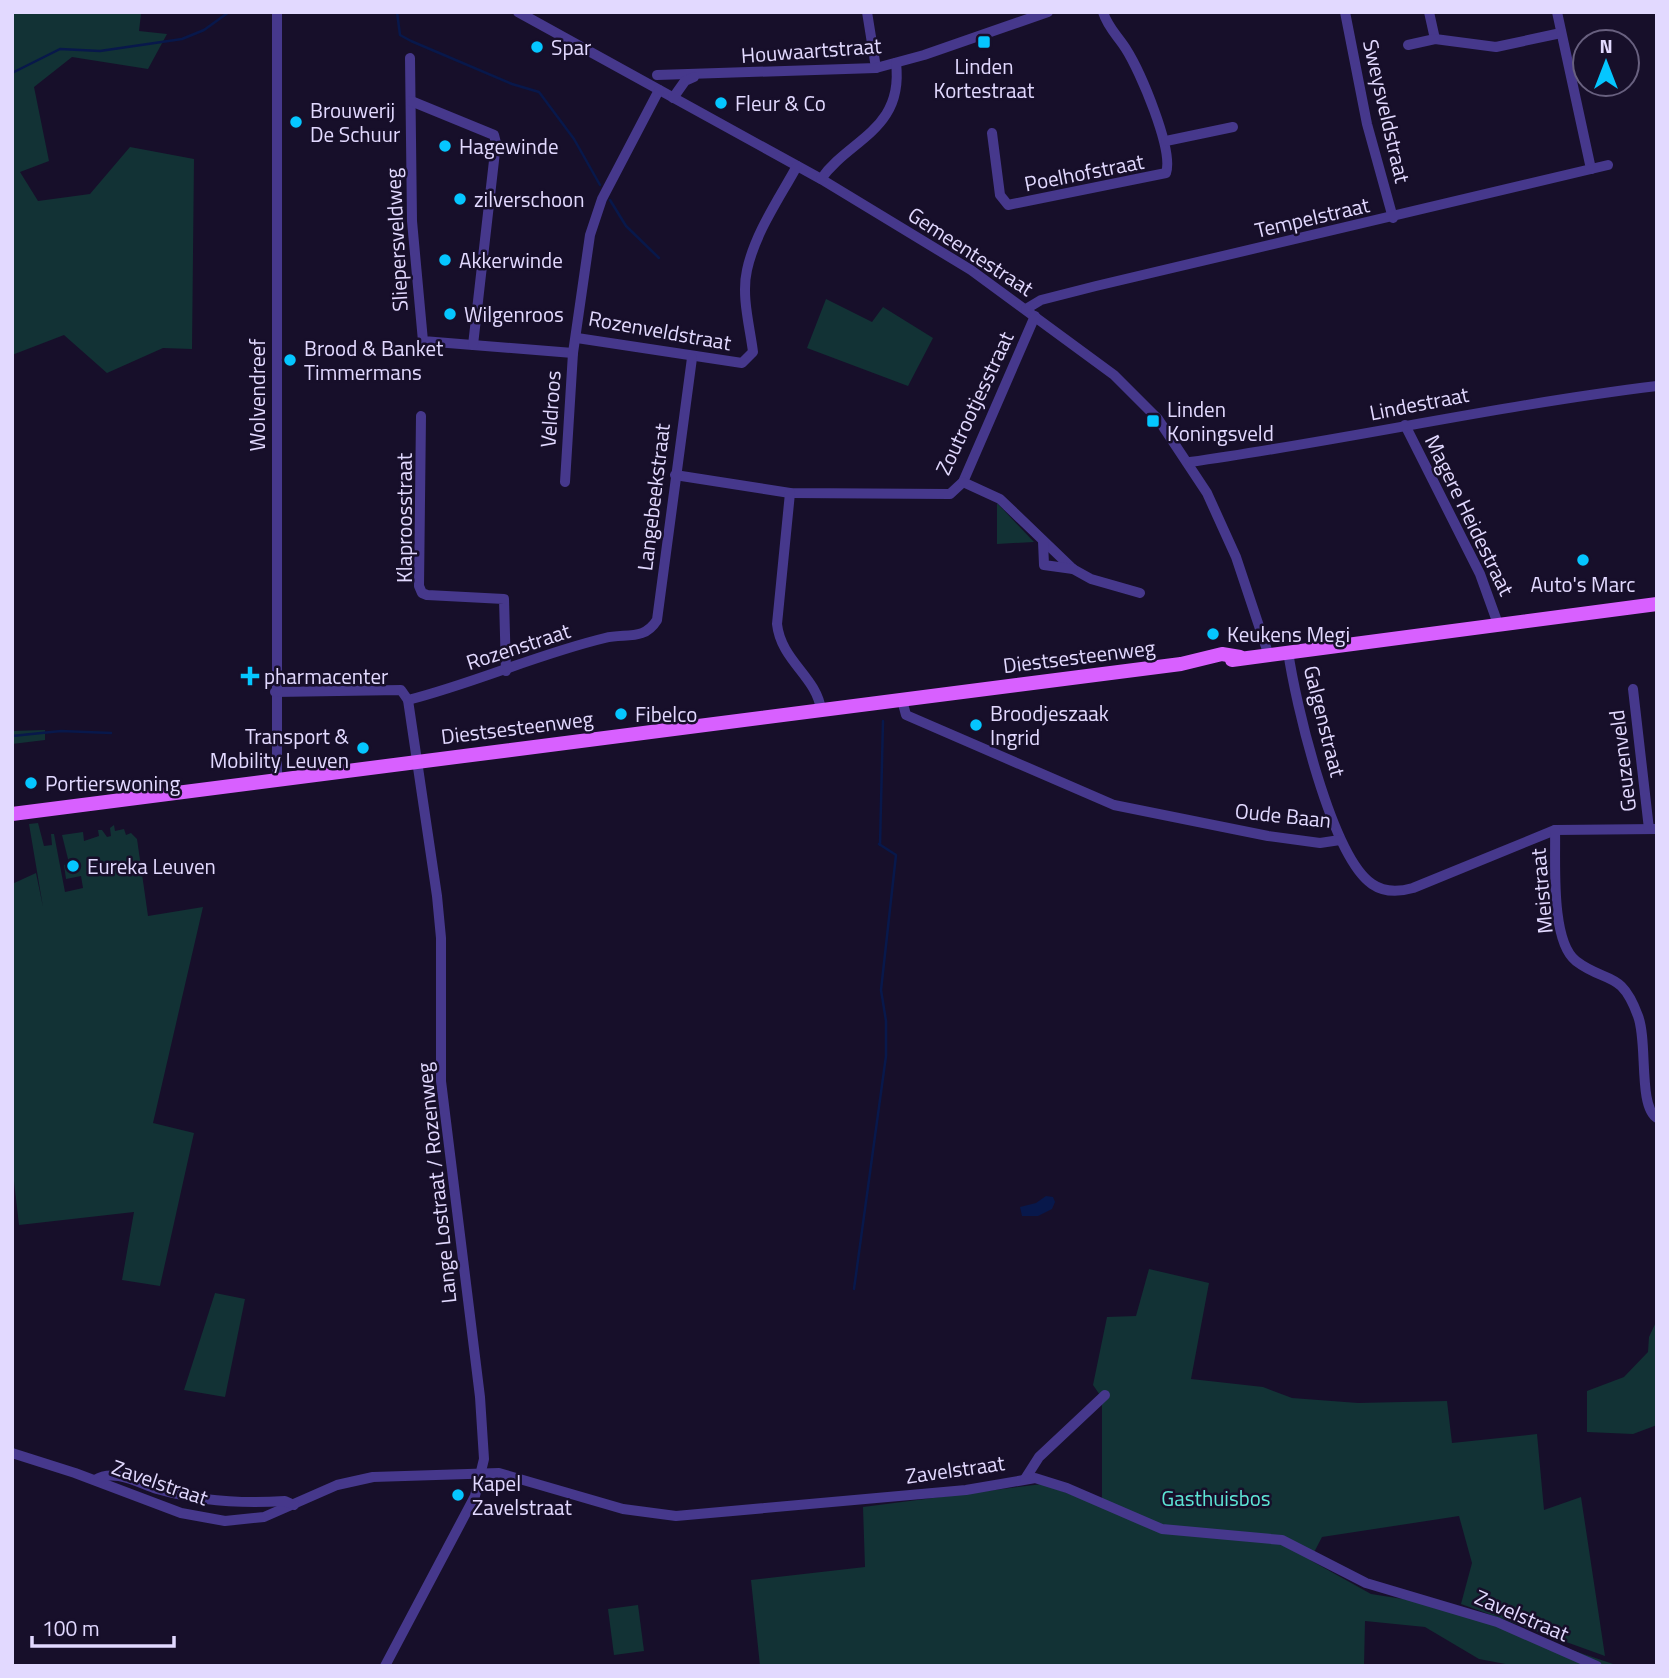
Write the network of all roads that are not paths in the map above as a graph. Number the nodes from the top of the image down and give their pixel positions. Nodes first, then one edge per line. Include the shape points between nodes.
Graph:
1 (277, 12) edge
2 (867, 12) edge
3 (1048, 12) edge
4 (1103, 12) edge
5 (1345, 12) edge
6 (1429, 12) edge
7 (1557, 12) edge
8 (526, 14) edge
9 (1561, 33) junction
10 (1435, 38) junction
11 (1408, 45) dead end
12 (410, 58) dead end
13 (896, 63) junction
14 (876, 68) junction
15 (657, 75) dead end
16 (694, 77) junction
17 (659, 90) junction
18 (673, 98) junction
19 (411, 101) junction
20 (1233, 127) dead end
21 (992, 133) dead end
22 (1166, 141) junction
23 (1608, 165) dead end
24 (797, 166) junction
25 (1591, 169) junction
26 (821, 179) junction
27 (1393, 218) junction
28 (1031, 312) junction
29 (577, 338) junction
30 (473, 345) junction
31 (573, 353) junction
32 (692, 358) junction
33 (1657, 386) edge
34 (421, 416) dead end
35 (1405, 425) junction
36 (1190, 462) junction
37 (676, 475) junction
38 (565, 482) dead end
39 (963, 482) junction
40 (790, 493) junction
41 (1043, 541) junction
42 (1073, 569) junction
43 (1140, 593) dead end
44 (1657, 604) edge
45 (1498, 624) junction
46 (641, 635) joint
47 (1289, 651) junction
48 (1268, 653) junction
49 (506, 671) junction
50 (1633, 690) dead end
51 (275, 692) junction
52 (408, 700) junction
53 (901, 700) junction
54 (821, 710) junction
55 (418, 761) junction
56 (277, 779) junction
57 (12, 814) edge
58 (1653, 829) edge
59 (1555, 830) junction
60 (1340, 840) junction
61 (1657, 1118) edge
62 (1105, 1395) dead end
63 (12, 1453) edge
64 (482, 1475) junction
65 (1025, 1479) junction
66 (95, 1480) junction
67 (294, 1505) junction
68 (386, 1666) edge
69 (1597, 1666) edge

1 - 51 street, Wolvendreef
2 - 14 street
3 - 13 street, Houwaartstraat
4 - 22 street, Poelhofstraat via 1126,49
5 - 27 street, Sweysveldstraat via 1367,124
6 - 10 street
7 - 9 street
8 - 17 street, Gemeentestraat
9 - 10 street via 1496,47
9 - 25 street
10 - 11 street
12 - 19 street, Sliepersveldweg
13 - 14 street, Houwaartstraat
13 - 26 street via 894,87 880,124
14 - 16 street, Houwaartstraat
15 - 16 street, Houwaartstraat
16 - 18 street via 685,81
17 - 18 street, Gemeentestraat
17 - 29 street, Rozenveldstraat via 602,199 590,235
18 - 24 street, Gemeentestraat
19 - 30 street, Sliepersveldweg via 412,221 423,341
19 - 30 street via 494,135
20 - 22 street, Poelhofstraat
21 - 22 street, Poelhofstraat via 1000,195 1009,205 1161,177 1169,165
23 - 25 street, Tempelstraat
24 - 26 street, Gemeentestraat
24 - 32 street, Rozenveldstraat via 758,237 746,271 753,352 742,363
25 - 27 street, Tempelstraat
26 - 28 street, Gemeentestraat
27 - 28 street, Tempelstraat via 1041,300
28 - 36 street, Gemeentestraat via 1136,394
28 - 39 street, Zoutrootjesstraat
29 - 31 street, Veldroos
29 - 32 street, Rozenveldstraat
30 - 31 street
31 - 38 street, Veldroos
32 - 37 street, Langebeekstraat
33 - 35 street, Lindestraat
34 - 49 street, Klaproosstraat via 419,586 428,594 503,599
35 - 36 street, Lindestraat
35 - 45 street, Magere Heidestraat via 1480,574
36 - 48 street, Gemeentestraat via 1228,536
37 - 40 street, Zoutrootjesstraat
37 - 46 street, Langebeekstraat via 657,620
39 - 40 street, Zoutrootjesstraat via 950,494
39 - 41 street via 1000,499
40 - 54 street via 779,641 819,698
41 - 42 street
41 - 42 street via 1044,565
42 - 43 street
44 - 45 main road, Diestsesteenweg
45 - 47 main road, Diestsesteenweg
46 - 49 street, Rozenstraat via 605,638
47 - 48 main road, Diestsesteenweg
47 - 60 street, Galgenstraat
48 - 53 main road, Diestsesteenweg via 1222,654 1193,663
49 - 52 street, Rozenstraat
50 - 58 street, Geuzenveld
51 - 52 street via 401,690
51 - 56 street, Wolvendreef
52 - 55 street
53 - 54 main road, Diestsesteenweg
53 - 60 street, Oude Baan via 906,715 1114,805 1268,836 1320,843
54 - 55 main road, Diestsesteenweg
55 - 56 main road, Diestsesteenweg
55 - 64 street, Lange Lostraat / Rozenweg via 439,921 441,1081 481,1397
56 - 57 main road, Diestsesteenweg
58 - 59 street, Oude Baan
59 - 60 street, Oude Baan via 1401,891 1370,883
59 - 61 street, Meistraat via 1558,907 1567,948 1577,962 1607,975 1629,996 1645,1041 1646,1104
62 - 65 street via 1039,1457
63 - 66 street, Zavelstraat
64 - 65 street, Zavelstraat via 506,1475 623,1509 676,1516 966,1489
64 - 67 street, Zavelstraat via 361,1478
64 - 68 street
65 - 69 street, Zavelstraat via 1050,1482 1161,1529 1282,1540 1367,1583 1497,1622
66 - 67 street, Zavelstraat via 115,1475 215,1501 285,1501
66 - 67 street, Zavelstraat via 200,1519 250,1520

